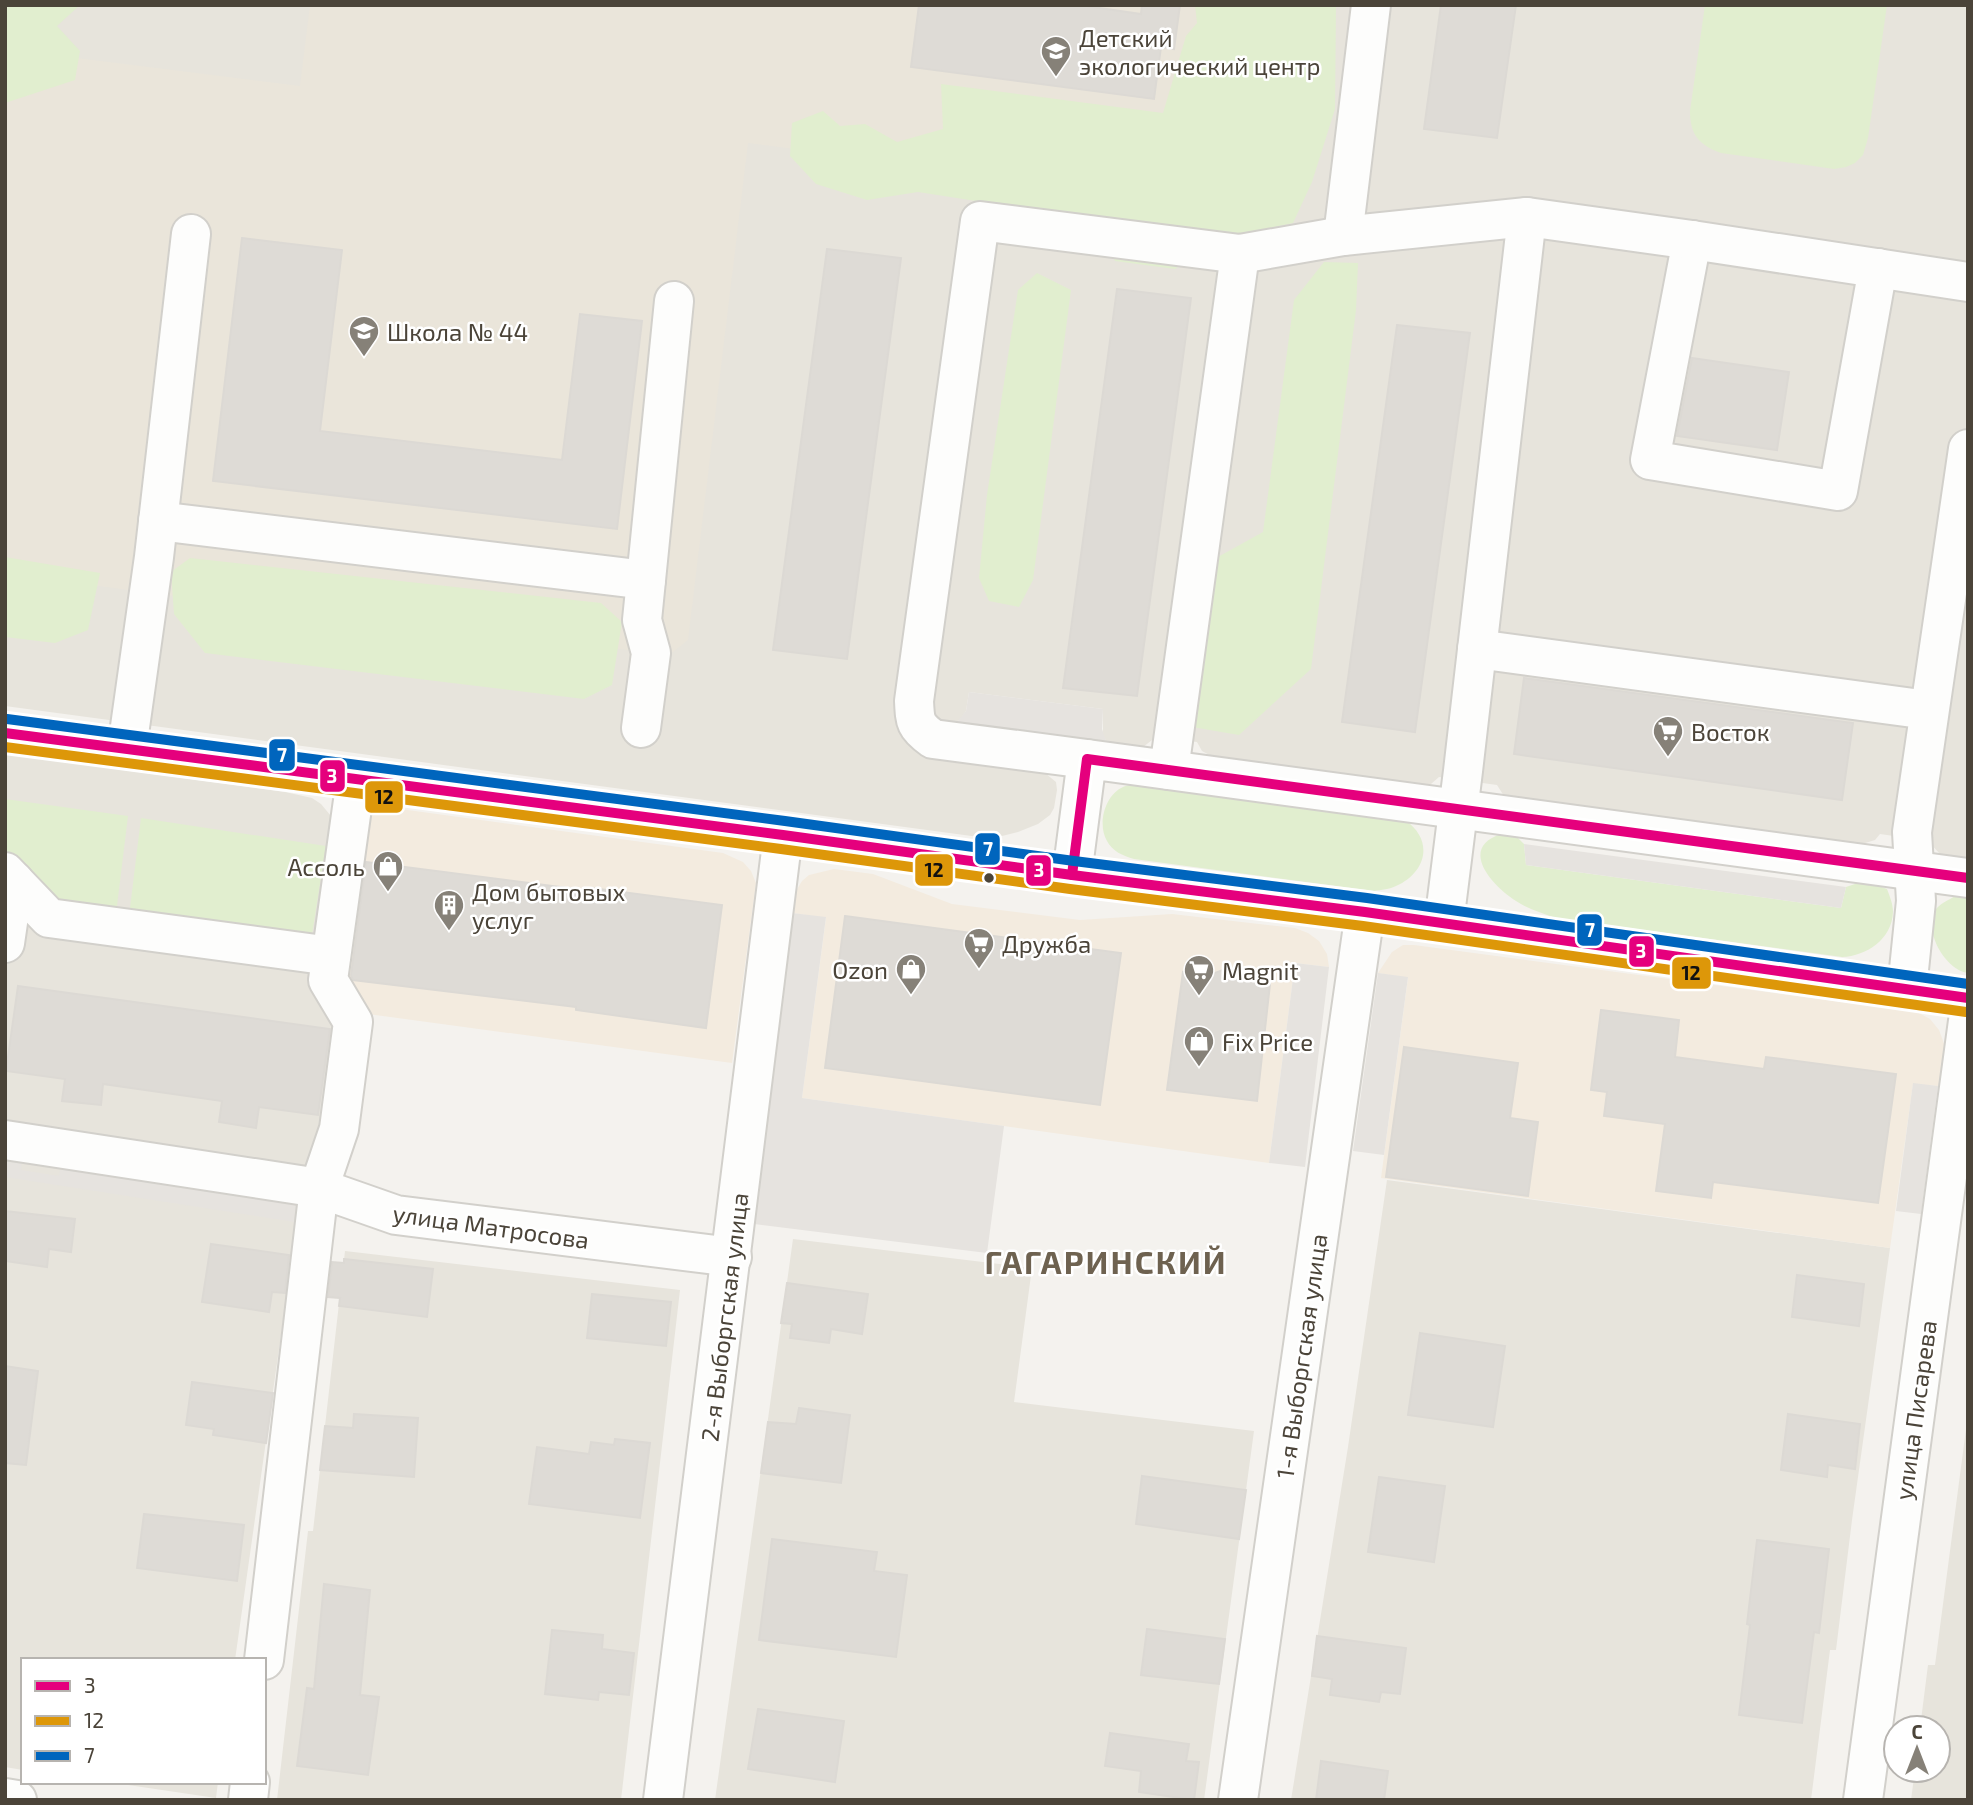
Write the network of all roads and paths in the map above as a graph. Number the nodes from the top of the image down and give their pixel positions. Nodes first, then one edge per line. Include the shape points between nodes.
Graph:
1 (1371, 5) edge
2 (1527, 217) junction
3 (191, 234) dead end
4 (1343, 236) junction
5 (1692, 240) junction
6 (1240, 254) junction
7 (1878, 268) junction
8 (1968, 282) edge
9 (674, 301) dead end
10 (1968, 450) edge
11 (158, 521) junction
12 (646, 580) junction
13 (1477, 649) junction
14 (1928, 710) junction
15 (641, 728) dead end
16 (5, 733) edge
17 (127, 748) junction
18 (1087, 759) junction
19 (1169, 770) junction
20 (356, 779) junction
21 (1458, 809) junction
22 (783, 835) junction
23 (1913, 871) junction
24 (1072, 875) junction
25 (9, 876) edge
26 (1968, 878) edge
27 (1365, 912) junction
28 (1444, 922) junction
29 (5, 943) edge
30 (331, 956) junction
31 (1907, 989) junction
32 (1968, 998) edge
33 (1968, 1021) edge
34 (5, 1140) edge
35 (318, 1188) junction
36 (732, 1257) junction
37 (264, 1658) edge
38 (5, 1798) edge
39 (17, 1800) edge
40 (663, 1800) edge
41 (1238, 1800) edge
42 (1863, 1800) edge

1 - 4 street
2 - 4 street
2 - 5 street
2 - 13 street
3 - 11 street
4 - 6 street
5 - 7 street
5 - 7 street via 1650,460 1838,491
6 - 18 street via 980,221 915,719 919,729 933,739
6 - 19 street
7 - 8 street
9 - 12 street
10 - 14 street
11 - 12 street
11 - 17 street
12 - 15 street via 642,620 651,653
13 - 14 street
13 - 21 street
14 - 23 street via 1912,832
16 - 17 main road
17 - 20 main road
18 - 19 street
18 - 24 street
19 - 21 street
20 - 22 main road
20 - 30 street
21 - 23 street
21 - 28 street
22 - 24 main road
22 - 36 street, 2-я Выборгская улица
23 - 26 street
23 - 31 street via 1916,901
24 - 27 main road
25 - 29 street
25 - 30 street via 49,918
27 - 28 main road
27 - 41 street, 1-я Выборгская улица
28 - 31 main road
30 - 35 street via 328,980 353,1022 339,1129
31 - 32 main road
33 - 42 street, улица Писарева
34 - 35 street, улица Матросова
35 - 36 street, улица Матросова via 396,1215
35 - 37 street
36 - 40 street, 2-я Выборгская улица
38 - 39 street

